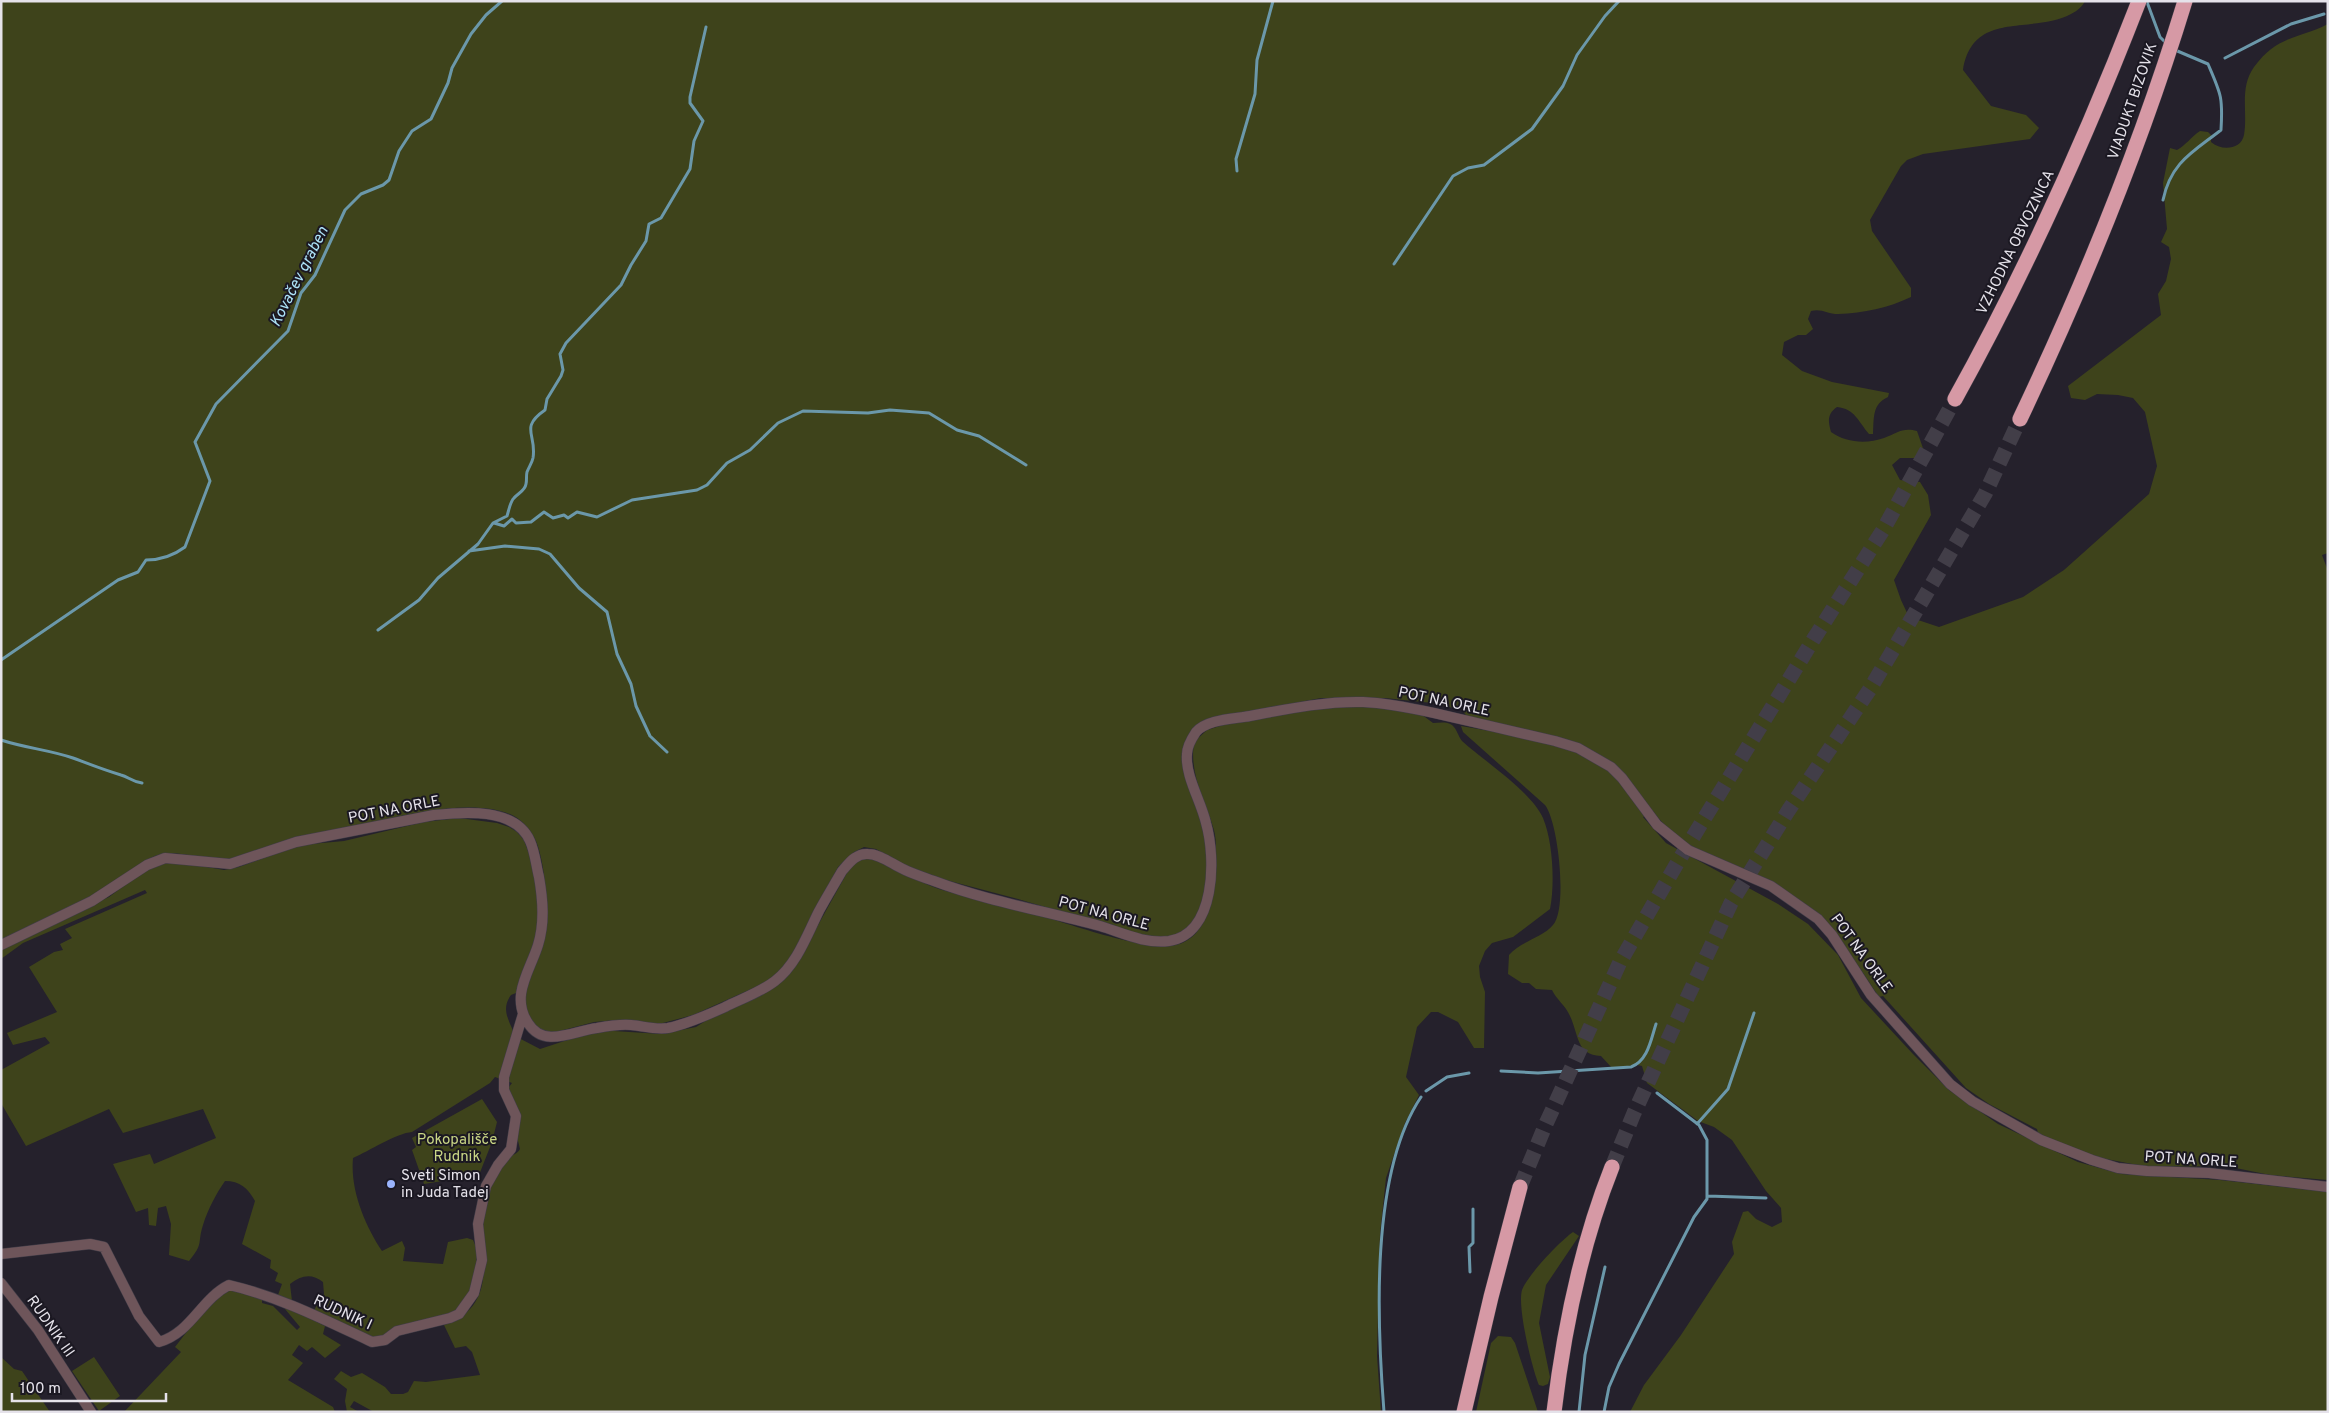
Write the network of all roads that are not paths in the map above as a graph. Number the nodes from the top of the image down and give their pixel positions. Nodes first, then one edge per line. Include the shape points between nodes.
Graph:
1 (2139, 1) edge
2 (2185, 1) edge
3 (2101, 97) joint
4 (1955, 399) tunnel mouth
5 (2020, 419) tunnel mouth
6 (1, 945) edge
7 (523, 1014) junction
8 (1612, 1167) tunnel mouth
9 (1520, 1186) tunnel mouth
10 (2328, 1187) edge
11 (1, 1254) edge
12 (1, 1283) edge
13 (91, 1412) edge
14 (1464, 1412) edge
15 (1554, 1412) edge

1 - 3 highway, VIADUKT BIZOVIK
2 - 5 highway, VIADUKT BIZOVIK via 2111,212
3 - 4 highway, VZHODNA OBVOZNICA via 2019,278
6 - 7 street, POT NA ORLE via 92,901 148,865 165,858 230,864 296,842 434,815 489,815 511,822 525,832 534,852 542,897 538,945 522,984
7 - 10 street, POT NA ORLE via 534,1032 553,1038 609,1026 667,1028 720,1009 775,981 786,970 798,955 842,872 850,861 870,853 938,883 1135,938 1153,942 1182,938 1201,918 1211,877 1207,824 1187,755 1197,731 1226,720 1318,704 1373,703 1402,706 1555,741 1595,757 1622,778 1670,838 1705,859 1771,886 1818,919 1871,995 1950,1084 1972,1101 2041,1140 2118,1168 2209,1173
7 - 11 street, RUDNIK I via 504,1077 504,1090 516,1116 511,1149 486,1186 478,1224 482,1260 474,1293 459,1314 397,1331 385,1340 372,1342 291,1304 229,1285 212,1296 178,1334 159,1342 140,1316 104,1247 83,1245
8 - 15 highway via 1578,1277 1566,1330
9 - 14 highway
12 - 13 street, RUDNIK III via 38,1330

